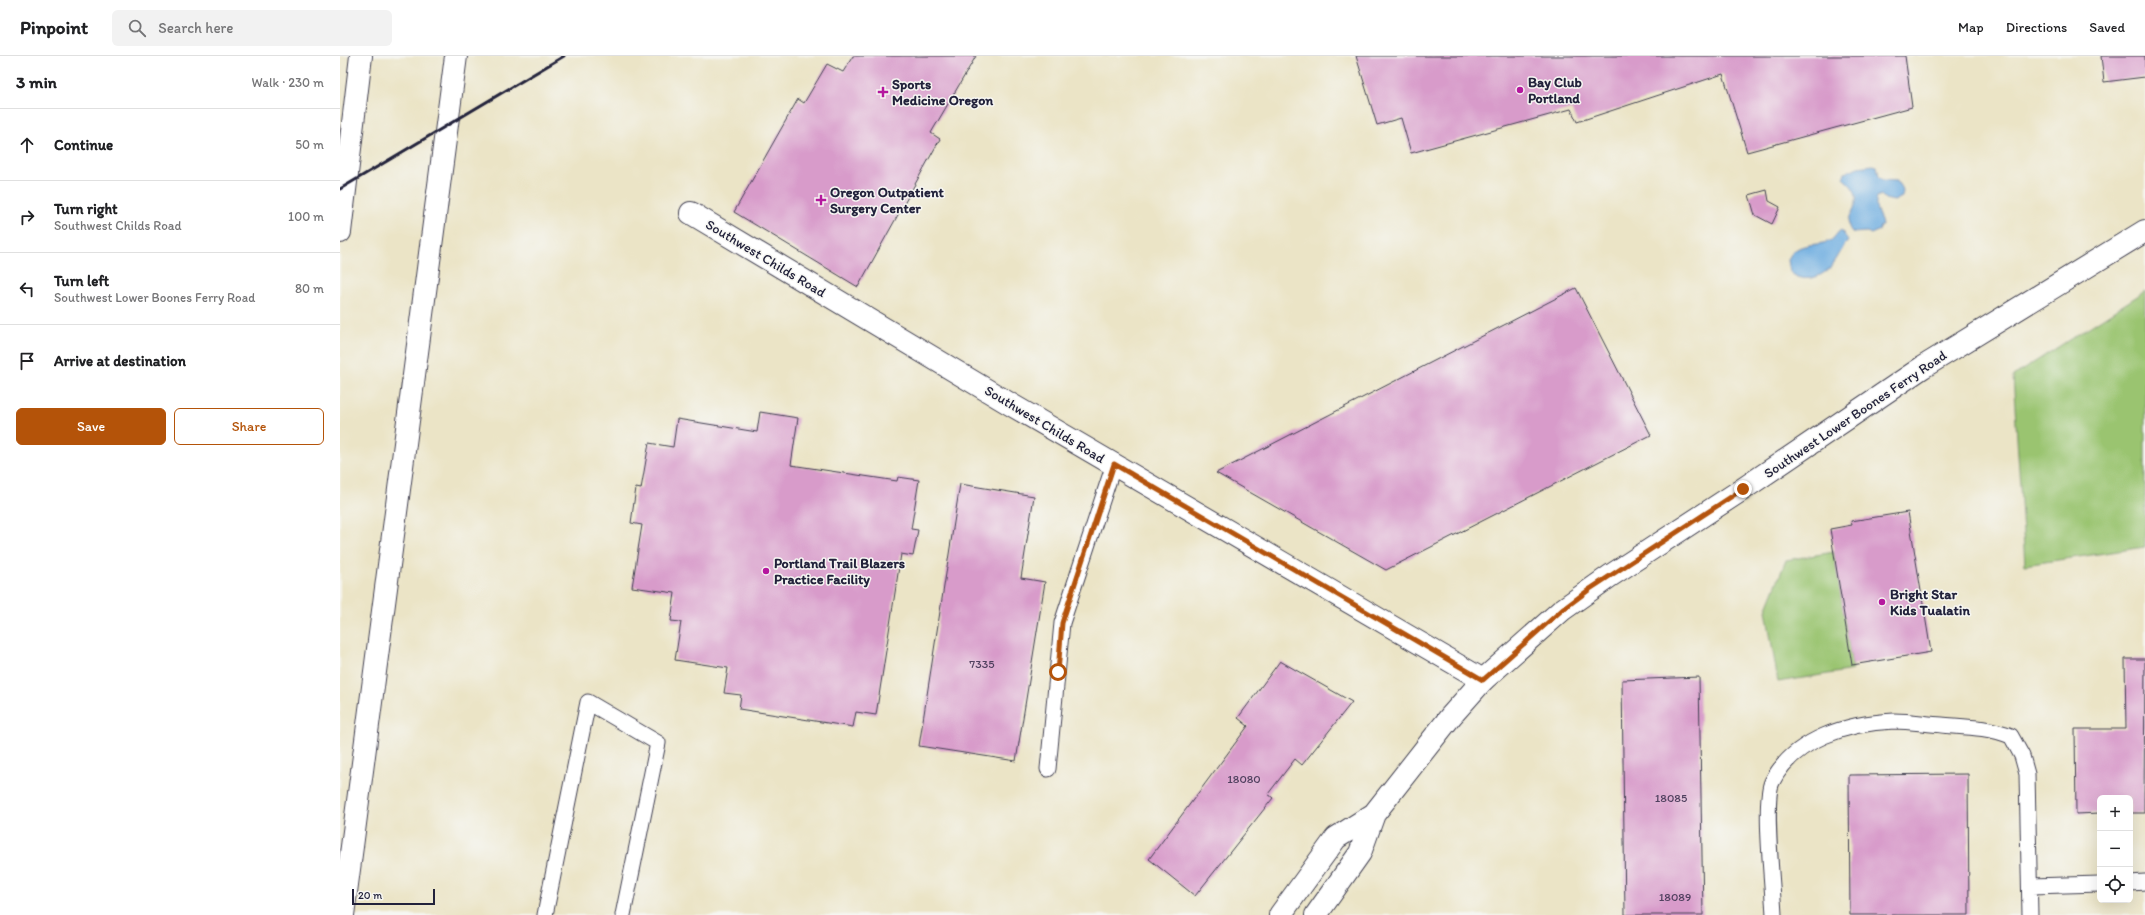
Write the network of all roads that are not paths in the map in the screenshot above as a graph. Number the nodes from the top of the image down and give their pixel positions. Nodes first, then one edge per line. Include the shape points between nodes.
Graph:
1 (361, 56) edge
2 (456, 56) edge
3 (691, 213) dead end
4 (2145, 231) edge
5 (340, 232) edge
6 (1114, 464) junction
7 (1483, 680) junction
8 (1048, 769) dead end
9 (1374, 814) junction
10 (2145, 882) edge
11 (2133, 883) edge
12 (2097, 884) edge
13 (2031, 886) junction
14 (344, 915) edge
15 (545, 915) edge
16 (623, 915) edge
17 (1280, 915) edge
18 (1316, 915) edge
19 (1774, 915) edge
20 (2030, 915) edge

1 - 5 main road
2 - 14 main road
3 - 6 main road, Southwest Childs Road
4 - 7 main road, Southwest Lower Boones Ferry Road via 1923,367 1610,576 1562,610
6 - 7 main road, Southwest Childs Road
6 - 8 lane via 1062,623
7 - 9 main road, Southwest Lower Boones Ferry Road
9 - 17 main road, Southwest Lower Boones Ferry Road via 1336,838
9 - 18 main road, Southwest Lower Boones Ferry Road via 1360,854
10 - 11 lane
12 - 13 lane
13 - 19 lane via 2028,774 2011,736 1992,729 1887,722 1858,725 1834,732 1800,749 1772,783 1768,804
13 - 20 lane
15 - 16 lane via 588,702 658,743

